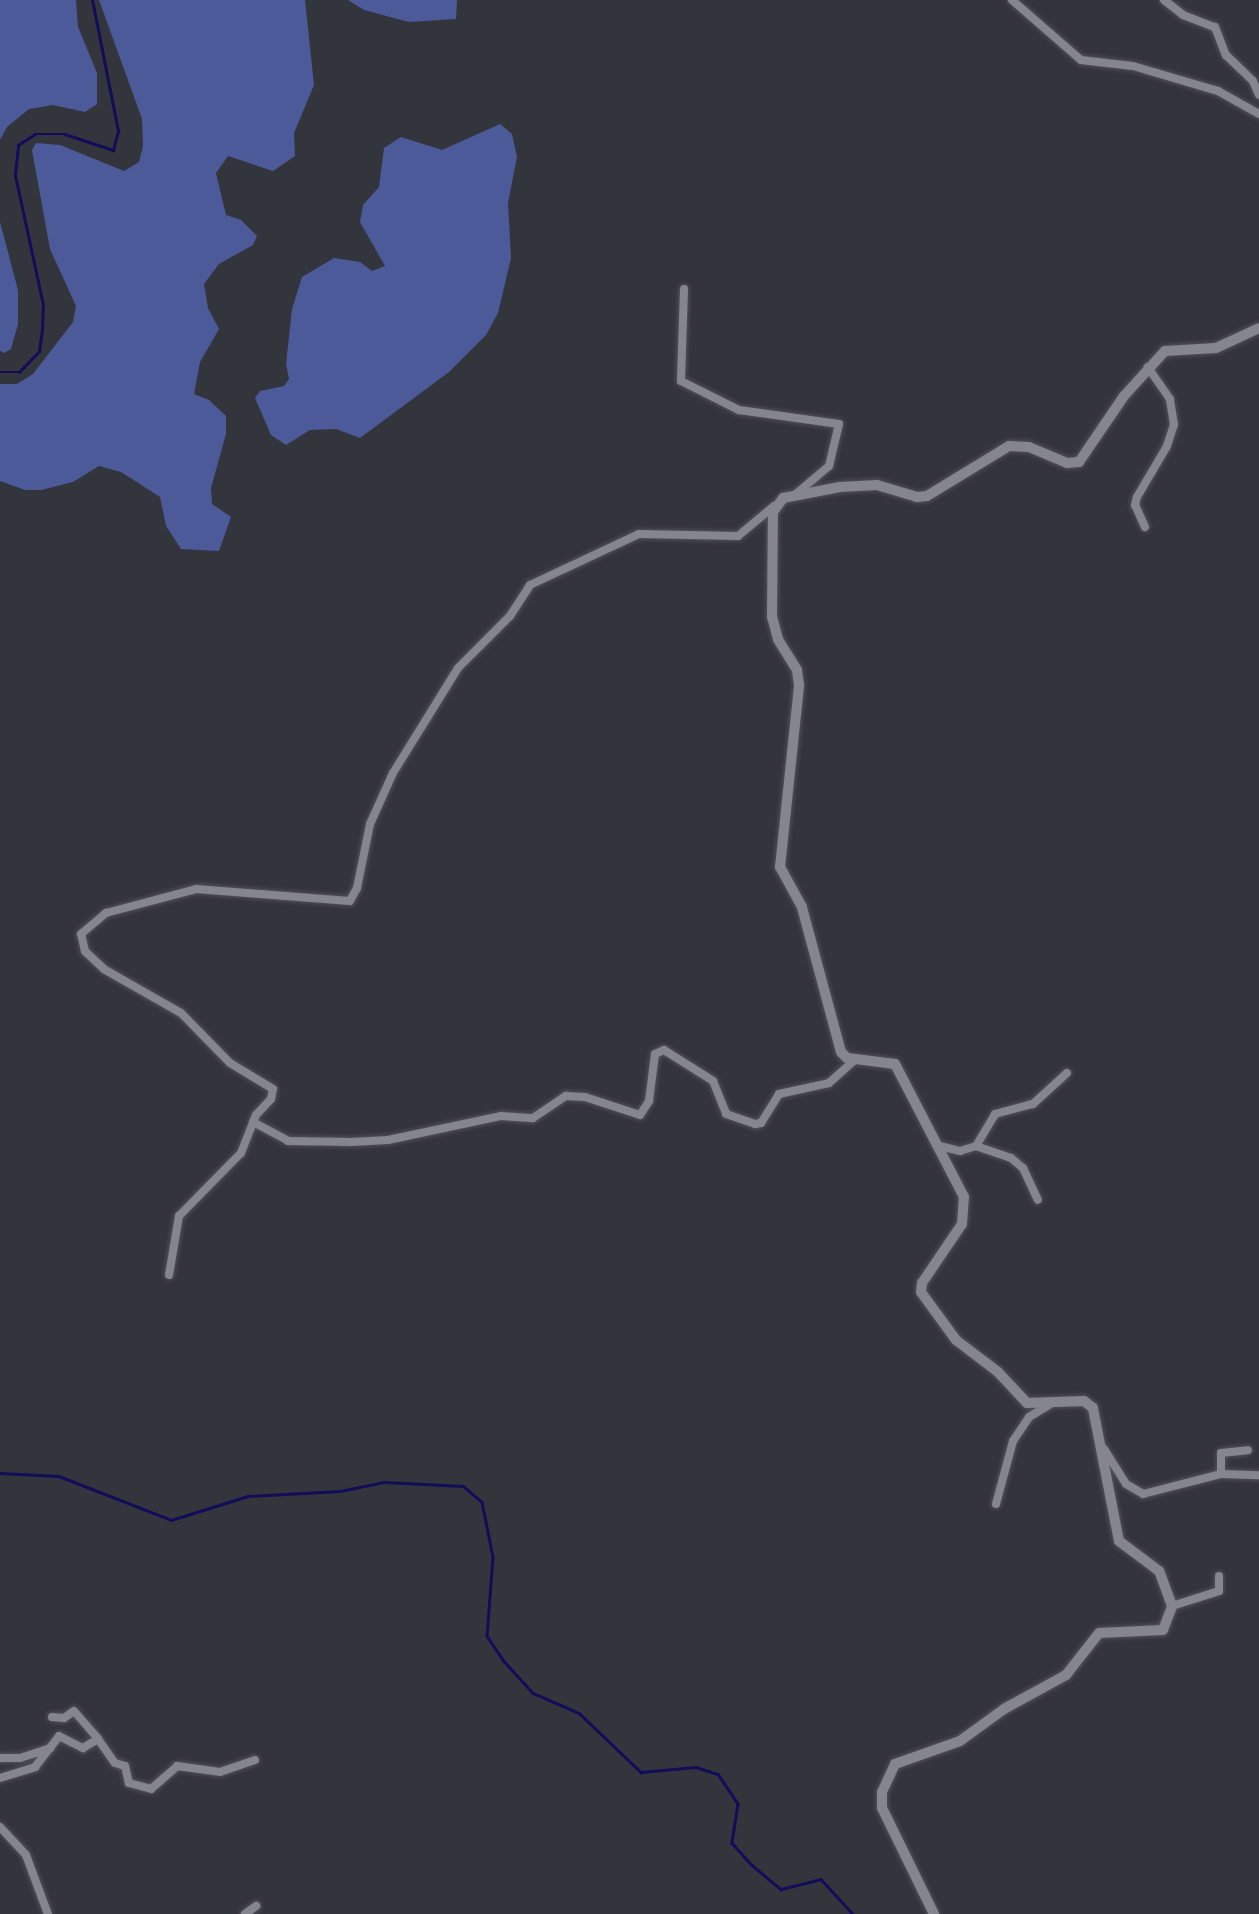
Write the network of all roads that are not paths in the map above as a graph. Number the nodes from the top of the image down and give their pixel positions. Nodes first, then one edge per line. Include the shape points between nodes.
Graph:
1 (1012, 0) edge
2 (1164, 0) edge
3 (1259, 95) edge
4 (1259, 114) edge
5 (684, 289) dead end
6 (1259, 328) edge
7 (1148, 367) junction
8 (796, 494) junction
9 (776, 504) junction
10 (1145, 527) dead end
11 (856, 1059) junction
12 (1067, 1073) dead end
13 (253, 1122) junction
14 (935, 1145) junction
15 (976, 1146) junction
16 (1038, 1200) dead end
17 (169, 1275) dead end
18 (1051, 1404) junction
19 (1104, 1449) junction
20 (1248, 1450) dead end
21 (1221, 1474) junction
22 (1259, 1475) edge
23 (996, 1504) dead end
24 (1219, 1576) dead end
25 (1172, 1606) junction
26 (52, 1717) dead end
27 (98, 1739) junction
28 (50, 1748) junction
29 (0, 1758) edge
30 (255, 1760) dead end
31 (0, 1778) edge
32 (0, 1827) edge
33 (256, 1906) dead end
34 (48, 1914) edge
35 (245, 1914) edge
36 (934, 1914) edge

1 - 4 street via 1081,60 1133,66 1218,91
2 - 3 street via 1183,15 1214,27 1226,55 1253,81
5 - 8 street via 681,381 739,410 839,424 829,466
6 - 7 street via 1216,348 1172,347
7 - 8 street via 1079,462 1067,463 1029,447 1009,446 922,497 874,484
7 - 10 street via 1170,399 1174,425 1137,497 1135,505
8 - 9 street
9 - 11 street via 772,617 799,685 780,867 802,907 841,1052
9 - 13 street via 737,536 639,534 530,585 510,616 458,668 393,773 369,824 357,888 350,901 196,889 106,913 81,934 85,951 104,969 181,1013 230,1063 273,1089
11 - 13 street via 829,1083 779,1094 755,1124 726,1114 713,1081 664,1050 655,1054 649,1101 640,1115 584,1097 566,1096 533,1118 501,1116 388,1140 351,1142 296,1142
11 - 14 street via 895,1064
12 - 15 street via 1033,1104 995,1114
13 - 17 street via 241,1153 179,1216
14 - 15 street via 960,1151
14 - 18 street via 965,1208 958,1231 922,1283 923,1296 956,1340 998,1372 1019,1397 1031,1404
15 - 16 street via 1012,1158 1023,1168
18 - 19 street via 1090,1404
18 - 23 street via 1029,1417 1013,1441
19 - 21 street via 1126,1485 1143,1494
19 - 25 street via 1119,1541 1159,1571
20 - 21 street via 1221,1453
21 - 22 street
24 - 25 street via 1219,1591
25 - 36 street via 1163,1630 1099,1633 1066,1675 1004,1709 960,1741 895,1764 882,1792 882,1808
26 - 27 street via 64,1718 74,1711
27 - 28 street via 83,1748 59,1736
27 - 30 street via 115,1763 125,1766 129,1783 151,1789 177,1766 220,1772
28 - 29 street via 20,1758
28 - 31 street via 35,1767
32 - 34 street via 26,1855
33 - 35 street

